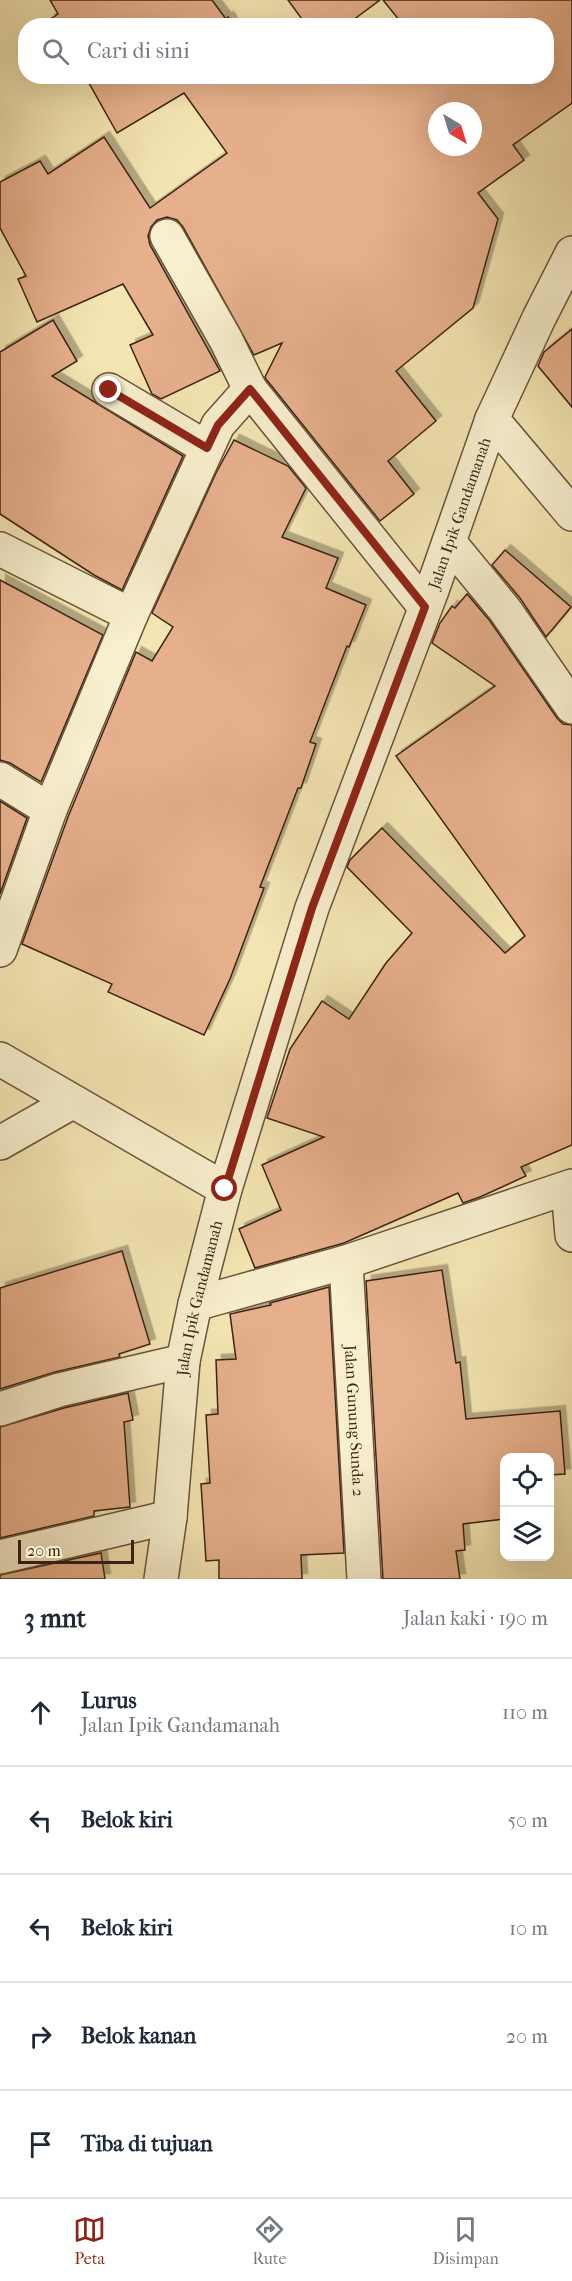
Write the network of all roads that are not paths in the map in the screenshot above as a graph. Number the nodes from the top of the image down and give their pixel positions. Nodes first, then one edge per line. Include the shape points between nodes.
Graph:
1 (167, 236) dead end
2 (572, 253) edge
3 (250, 389) junction
4 (109, 390) dead end
5 (492, 419) junction
6 (207, 448) junction
7 (572, 514) edge
8 (448, 542) junction
9 (0, 549) edge
10 (425, 607) junction
11 (131, 615) junction
12 (572, 707) edge
13 (0, 779) edge
14 (50, 810) junction
15 (0, 950) edge
16 (0, 1059) edge
17 (61, 1108) junction
18 (0, 1143) edge
19 (570, 1187) edge
20 (222, 1201) junction
21 (572, 1235) edge
22 (346, 1262) junction
23 (195, 1304) junction
24 (183, 1361) junction
25 (0, 1408) edge
26 (170, 1517) junction
27 (0, 1557) edge
28 (161, 1579) edge
29 (364, 1579) edge

1 - 3 street
2 - 5 street, Jalan Ipik Gandamanah
3 - 6 street via 218,425
3 - 10 street
4 - 6 street
5 - 7 street
5 - 8 street, Jalan Ipik Gandamanah
6 - 11 street
8 - 10 street, Jalan Ipik Gandamanah
8 - 12 street via 505,609
9 - 11 street
10 - 20 street, Jalan Ipik Gandamanah via 312,908
11 - 14 street
13 - 14 street
14 - 15 street
16 - 17 street
17 - 18 street
17 - 20 street
19 - 21 street
19 - 22 street
20 - 23 street, Jalan Ipik Gandamanah
22 - 23 street
22 - 29 street, Jalan Gunung Sunda 2
23 - 24 street, Jalan Ipik Gandamanah
24 - 25 street
24 - 26 street, Jalan Ipik Gandamanah
26 - 27 street
26 - 28 street, Jalan Ipik Gandamanah

